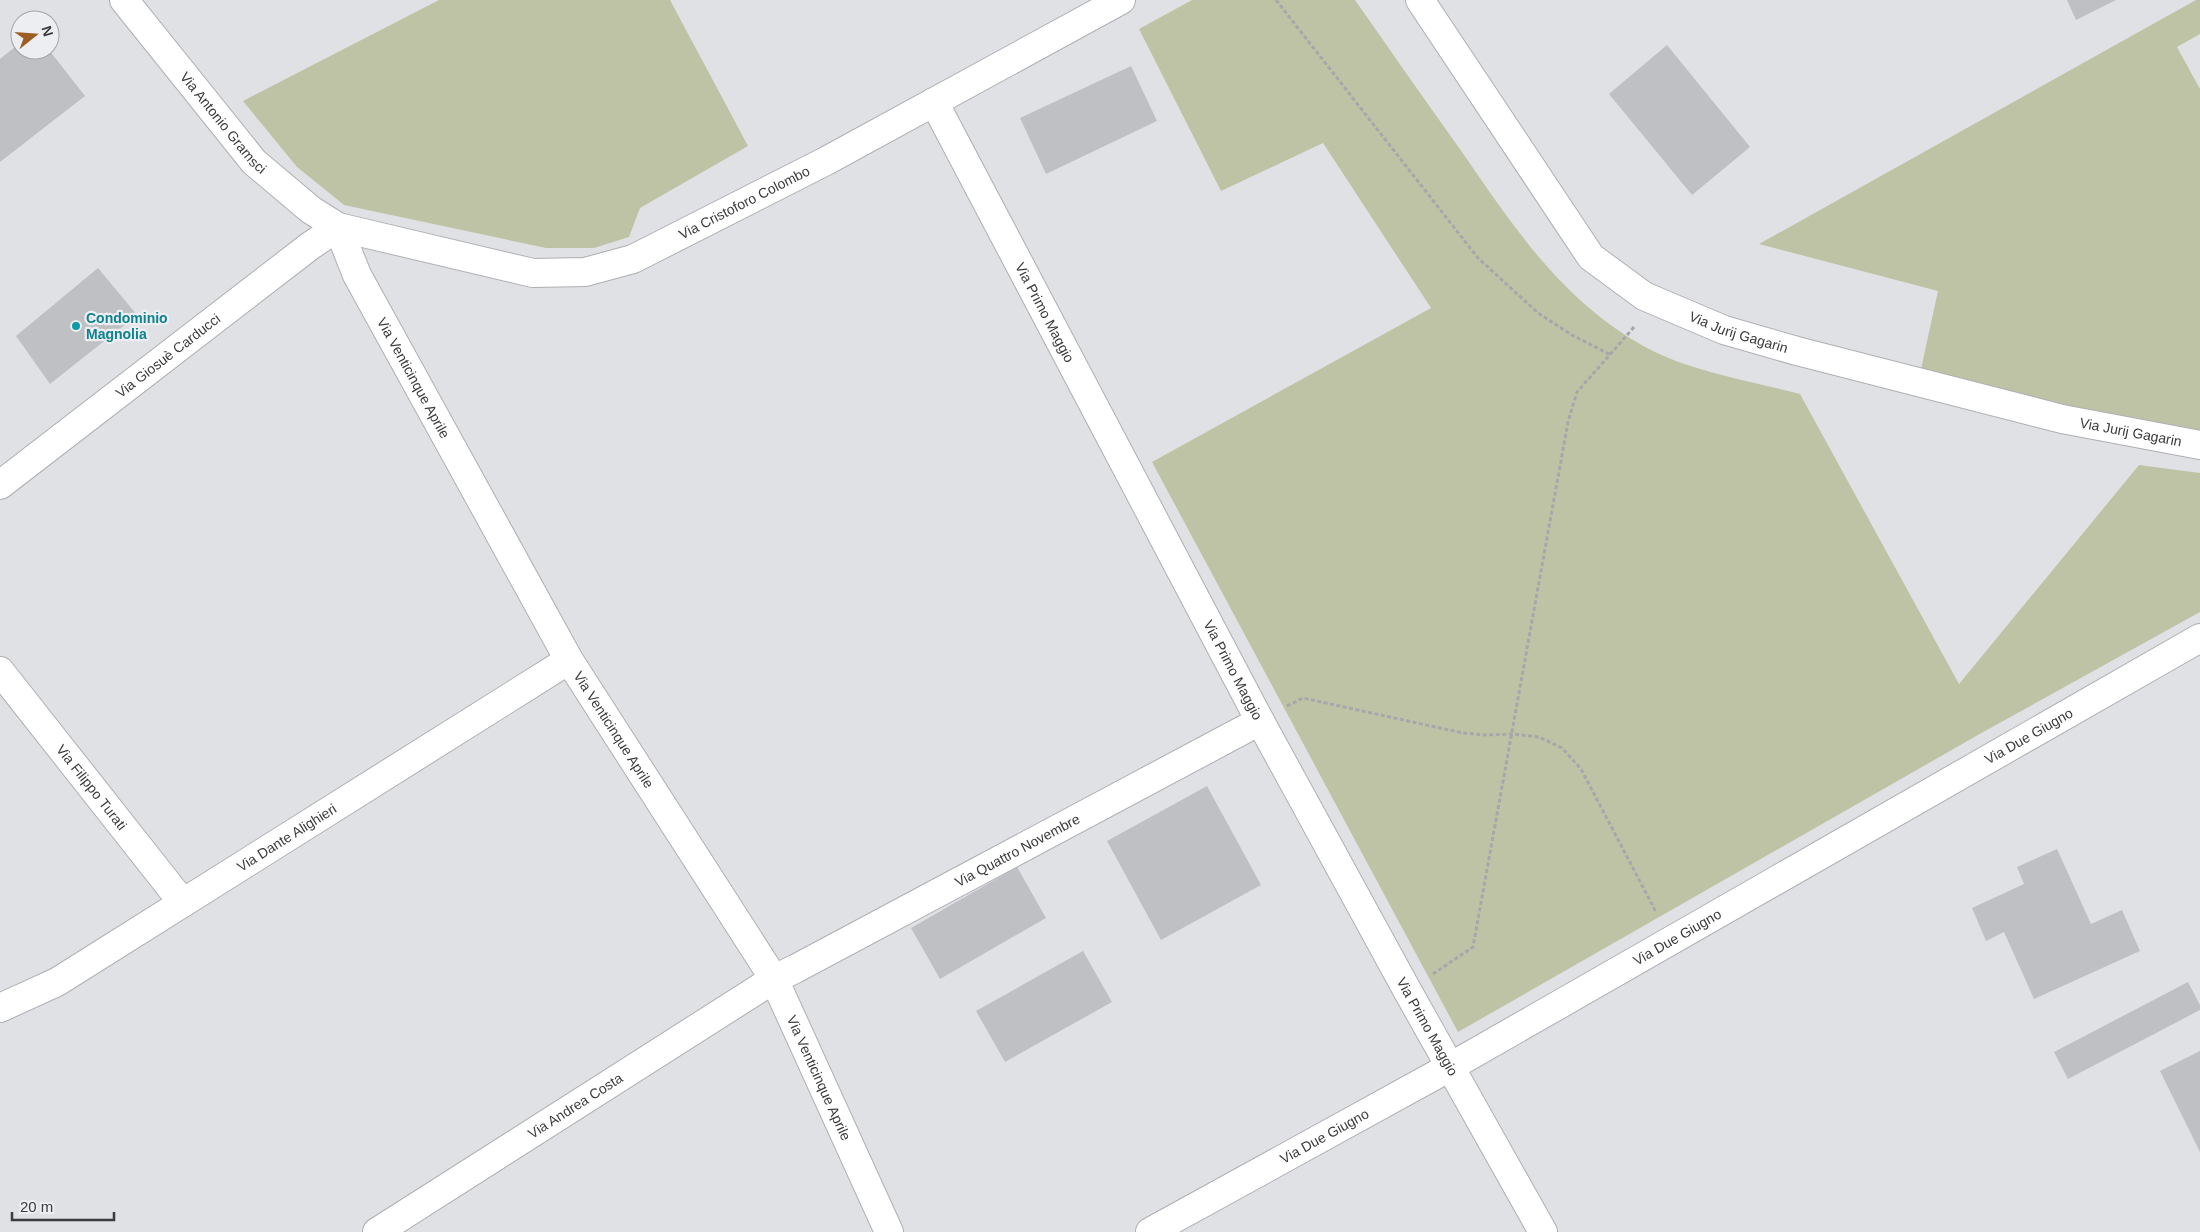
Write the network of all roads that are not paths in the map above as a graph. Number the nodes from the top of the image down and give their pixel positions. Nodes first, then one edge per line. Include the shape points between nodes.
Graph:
1 (124, 0) edge
2 (1121, 0) edge
3 (1420, 0) edge
4 (934, 102) junction
5 (338, 227) junction
6 (2200, 445) edge
7 (0, 485) edge
8 (2200, 638) edge
9 (569, 660) junction
10 (0, 671) edge
11 (1260, 721) junction
12 (183, 903) junction
13 (774, 978) junction
14 (0, 1008) edge
15 (1450, 1067) junction
16 (376, 1232) edge
17 (888, 1232) edge
18 (1150, 1232) edge
19 (1543, 1232) edge

1 - 5 street, Via Antonio Gramsci via 254,162 311,210
2 - 4 street, Via Cristoforo Colombo
3 - 6 street, Via Jurij Gagarin via 1591,257 1644,296 1724,330 1797,351 2062,419
4 - 5 street, Via Cristoforo Colombo via 826,162 633,259 586,272 533,272
4 - 11 street, Via Primo Maggio
5 - 7 street, Via Giosuè Carducci
5 - 9 street, Via Venticinque Aprile via 357,275
8 - 15 street, Via Due Giugno
9 - 12 street, Via Dante Alighieri
9 - 13 street, Via Venticinque Aprile
10 - 12 street, Via Filippo Turati
11 - 13 street, Via Quattro Novembre
11 - 15 street, Via Primo Maggio
12 - 14 street, Via Dante Alighieri via 57,982
13 - 16 street, Via Andrea Costa
13 - 17 street, Via Venticinque Aprile
15 - 18 street, Via Due Giugno
15 - 19 street, Via Primo Maggio

